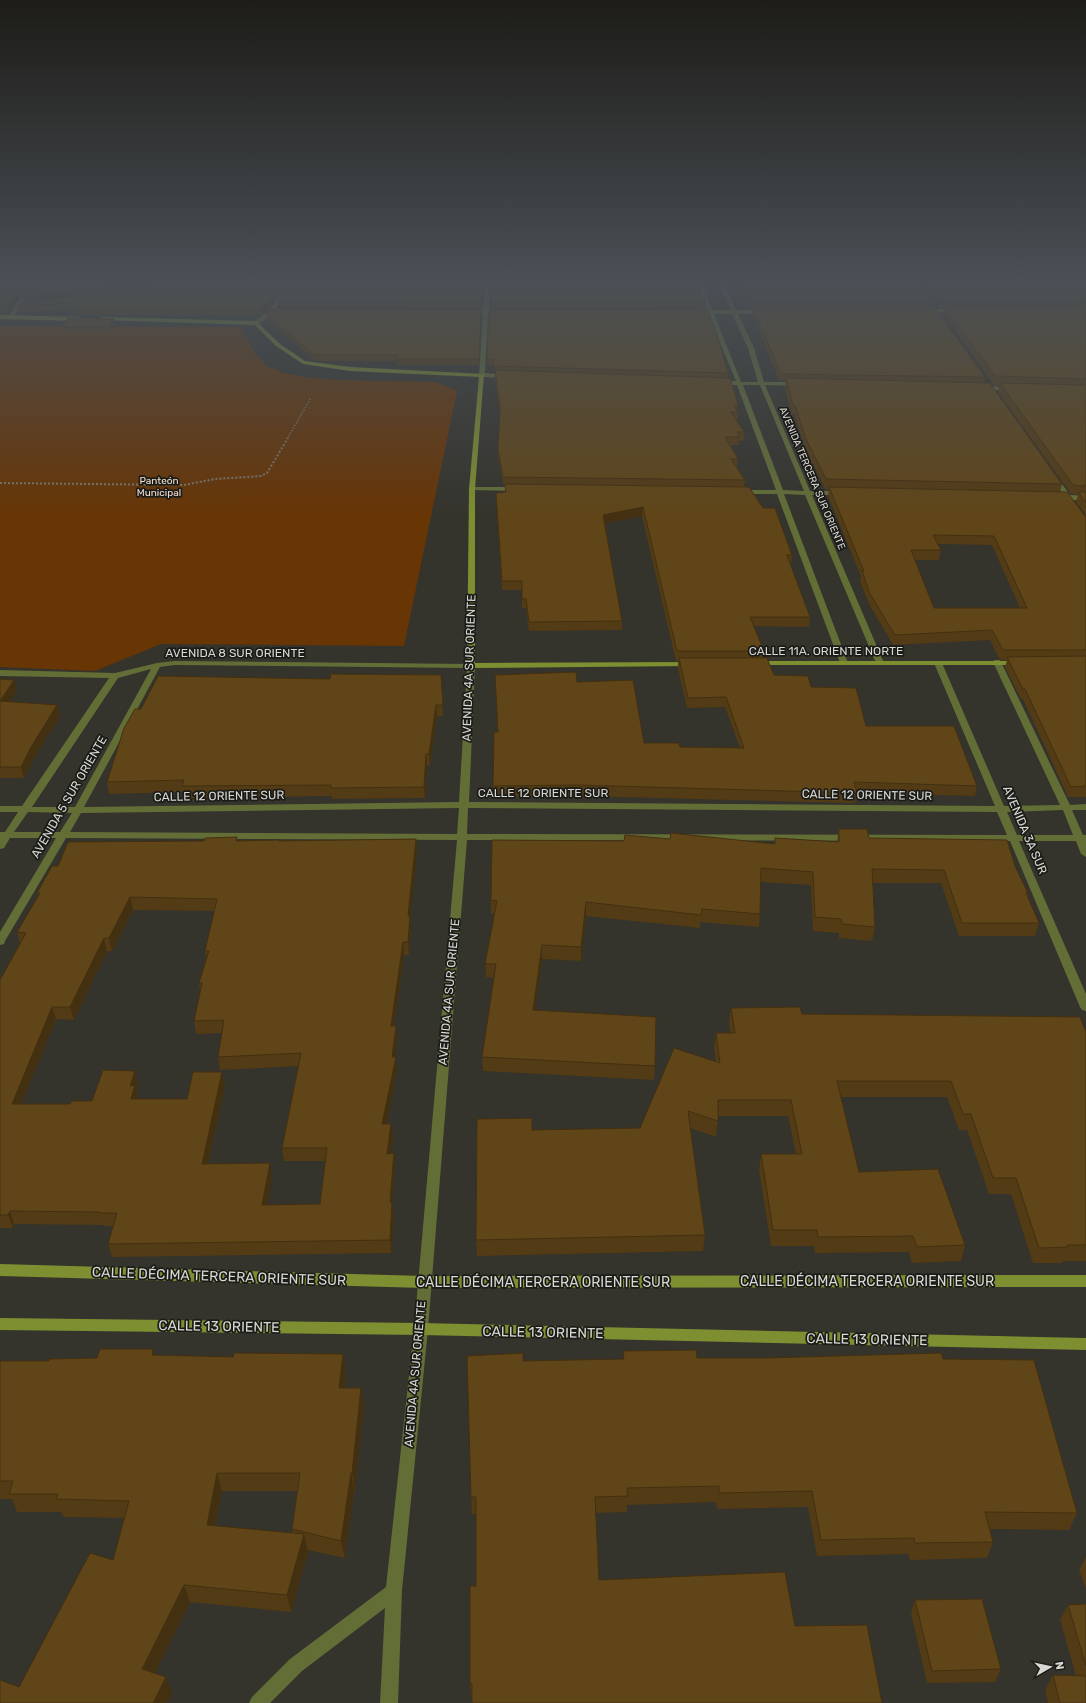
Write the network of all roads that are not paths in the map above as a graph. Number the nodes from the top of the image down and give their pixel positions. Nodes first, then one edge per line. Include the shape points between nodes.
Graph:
1 (298, 358) edge
2 (483, 358) edge
3 (728, 358) edge
4 (754, 358) edge
5 (482, 375) junction
6 (513, 376) edge
7 (708, 382) edge
8 (987, 382) edge
9 (738, 383) junction
10 (762, 384) junction
11 (802, 384) edge
12 (976, 388) edge
13 (992, 388) junction
14 (1015, 389) edge
15 (996, 395) edge
16 (1050, 472) edge
17 (472, 489) junction
18 (527, 490) edge
19 (732, 492) edge
20 (780, 492) junction
21 (808, 492) junction
22 (848, 493) edge
23 (1053, 497) edge
24 (1068, 498) junction
25 (1086, 498) edge
26 (1086, 523) edge
27 (997, 662) junction
28 (748, 663) edge
29 (844, 663) junction
30 (880, 663) junction
31 (938, 663) junction
32 (1026, 663) edge
33 (701, 664) edge
34 (158, 665) junction
35 (470, 666) junction
36 (0, 673) edge
37 (115, 676) junction
38 (463, 805) junction
39 (1066, 807) junction
40 (1086, 807) edge
41 (0, 809) edge
42 (1002, 809) junction
43 (23, 810) junction
44 (78, 810) junction
45 (4, 835) edge
46 (64, 835) junction
47 (462, 837) junction
48 (1014, 837) junction
49 (1082, 838) edge
50 (0, 846) edge
51 (1086, 854) edge
52 (0, 941) edge
53 (1081, 984) edge
54 (1086, 1007) edge
55 (0, 1270) edge
56 (1086, 1281) edge
57 (424, 1282) junction
58 (0, 1324) edge
59 (421, 1329) junction
60 (1086, 1344) edge
61 (394, 1591) junction
62 (258, 1703) edge
63 (389, 1703) edge

1 - 5 street via 303,362 350,369
2 - 5 street, AVENIDA 4A SUR ORIENTE
3 - 9 street
4 - 10 street, AVENIDA TERCERA SUR ORIENTE
5 - 6 street
5 - 17 street, AVENIDA 4A SUR ORIENTE
7 - 9 street
8 - 13 street
9 - 10 street
9 - 20 street
10 - 11 street
10 - 21 street, AVENIDA TERCERA SUR ORIENTE
12 - 13 street
13 - 14 street
13 - 15 street
16 - 24 street
17 - 18 street
17 - 35 street, AVENIDA 4A SUR ORIENTE
19 - 20 street
20 - 21 street
20 - 29 street
21 - 22 street
21 - 30 street, AVENIDA TERCERA SUR ORIENTE
23 - 24 street
24 - 25 street
24 - 26 street
27 - 31 street, CALLE 11A. ORIENTE NORTE
27 - 32 street, CALLE 11A. ORIENTE NORTE
27 - 39 street
28 - 29 street, CALLE 11A. ORIENTE NORTE
29 - 30 street, CALLE 11A. ORIENTE NORTE
30 - 31 street, CALLE 11A. ORIENTE NORTE
31 - 42 street, AVENIDA 3A SUR
33 - 35 street
34 - 35 street, AVENIDA 8 SUR ORIENTE via 183,663
34 - 37 street, AVENIDA 8 SUR ORIENTE
34 - 44 street, AVENIDA 5 SUR ORIENTE
35 - 38 street, AVENIDA 4A SUR ORIENTE
36 - 37 street, AVENIDA 8 SUR ORIENTE
37 - 43 street
38 - 42 street, CALLE 12 ORIENTE SUR
38 - 44 street, CALLE 12 ORIENTE SUR
38 - 47 street, AVENIDA 4A SUR ORIENTE
39 - 40 street, CALLE 12 ORIENTE SUR
39 - 42 street, CALLE 12 ORIENTE SUR
39 - 49 street
41 - 43 street, CALLE 12 ORIENTE SUR
42 - 48 street, AVENIDA 3A SUR
43 - 44 street, CALLE 12 ORIENTE SUR
43 - 45 street
44 - 46 street, AVENIDA 5 SUR ORIENTE
45 - 46 street
45 - 50 street
46 - 47 street
46 - 52 street, AVENIDA 5 SUR ORIENTE
47 - 48 street
47 - 57 street, AVENIDA 4A SUR ORIENTE
48 - 49 street
48 - 53 street, AVENIDA 3A SUR
49 - 51 street
53 - 54 street, AVENIDA 3A SUR
55 - 57 street, CALLE DÉCIMA TERCERA ORIENTE SUR
56 - 57 street, CALLE DÉCIMA TERCERA ORIENTE SUR
57 - 59 street, AVENIDA 4A SUR ORIENTE
58 - 59 street, CALLE 13 ORIENTE
59 - 60 street, CALLE 13 ORIENTE
59 - 61 street, AVENIDA 4A SUR ORIENTE
61 - 62 street via 296,1665
61 - 63 street, AVENIDA 4A SUR ORIENTE

